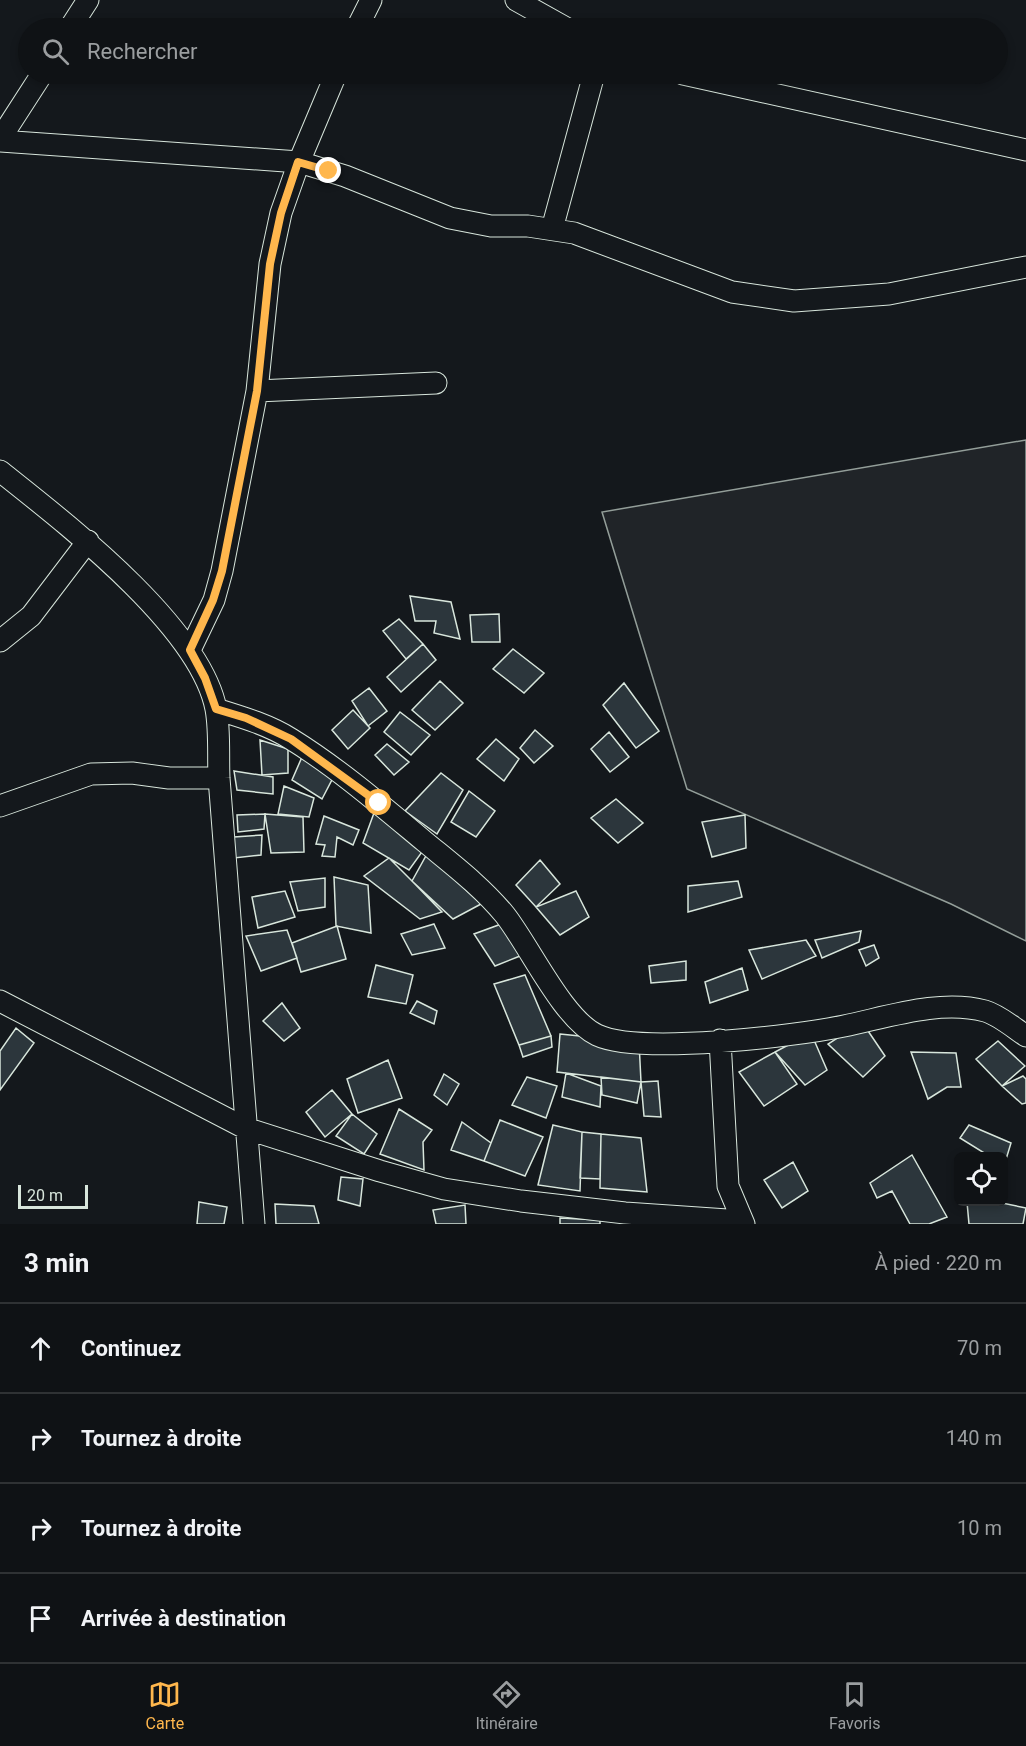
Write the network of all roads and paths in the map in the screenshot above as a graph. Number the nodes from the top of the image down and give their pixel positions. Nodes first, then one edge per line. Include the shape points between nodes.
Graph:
1 (88, 0) edge
2 (371, 0) edge
3 (516, 0) edge
4 (76, 18) edge
5 (362, 18) edge
6 (548, 18) edge
7 (36, 84) edge
8 (332, 84) edge
9 (591, 84) edge
10 (728, 84) edge
11 (0, 140) edge
12 (1026, 150) edge
13 (298, 162) junction
14 (552, 229) junction
15 (1026, 267) edge
16 (436, 383) dead end
17 (257, 391) junction
18 (0, 471) edge
19 (88, 541) junction
20 (0, 641) edge
21 (190, 650) junction
22 (216, 709) junction
23 (219, 778) junction
24 (0, 806) edge
25 (0, 1001) edge
26 (1026, 1036) edge
27 (720, 1040) junction
28 (245, 1128) junction
29 (743, 1222) edge
30 (254, 1224) edge

1 - 4 street
2 - 5 street
3 - 6 street
7 - 11 street
8 - 13 street
9 - 14 street
10 - 12 street
11 - 13 street
13 - 14 street via 345,176 450,218 491,226
13 - 17 street via 270,264
14 - 15 street via 594,240 732,292 794,301 889,294
16 - 17 street
17 - 21 street via 222,571
18 - 19 street
19 - 20 street via 31,616
19 - 21 street
21 - 22 street
22 - 23 street
22 - 27 street via 291,739 478,883 506,916 577,1021 598,1036 646,1043
23 - 24 street via 132,772 91,774
23 - 28 street
25 - 28 street
26 - 27 street via 987,1012 955,1007 811,1033
27 - 29 street via 728,1186
28 - 29 street via 444,1189 625,1213
28 - 30 street

